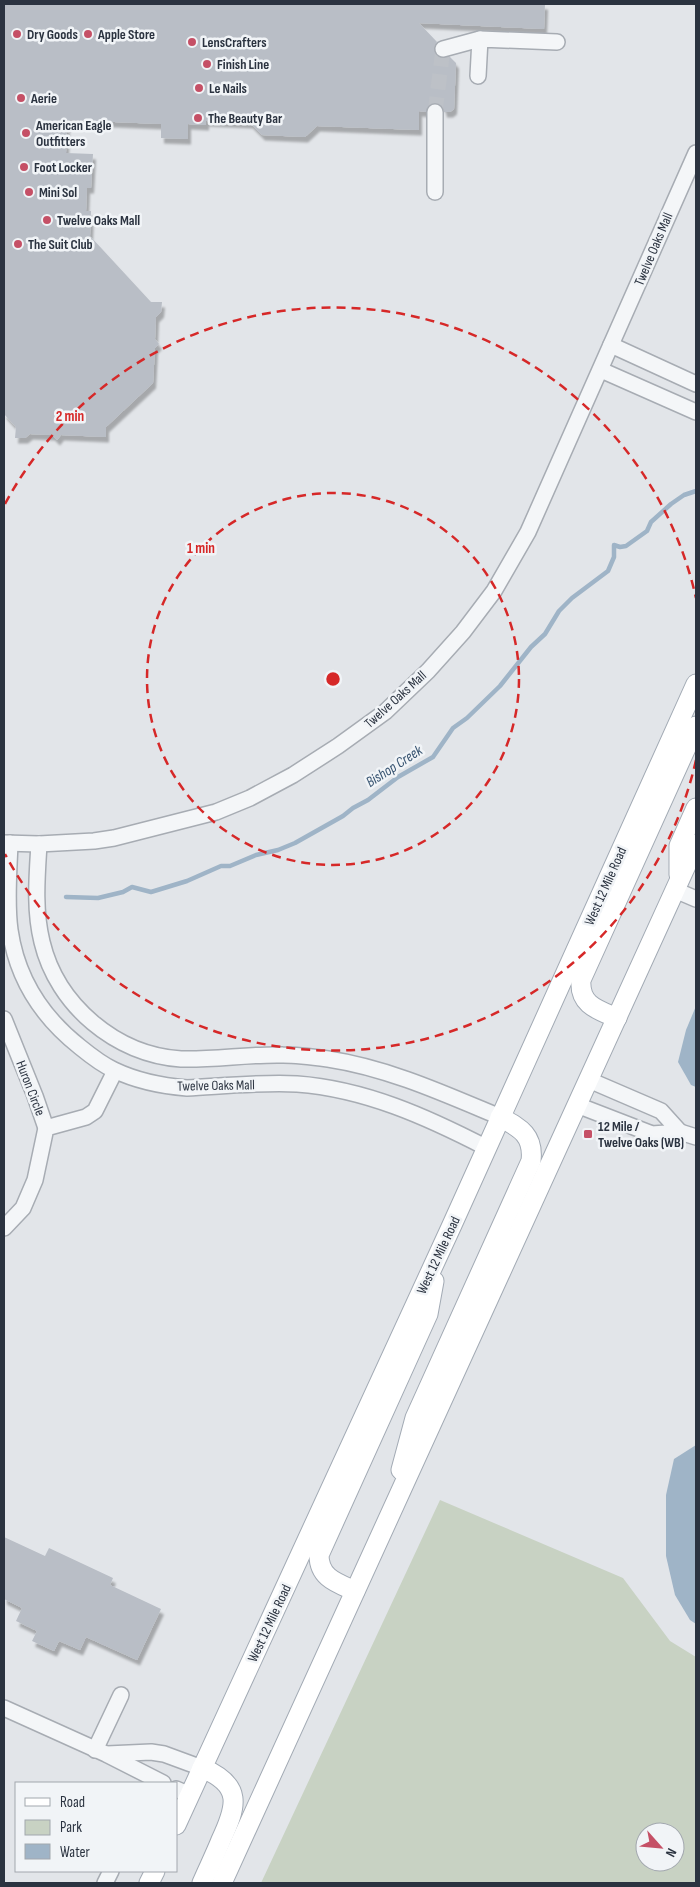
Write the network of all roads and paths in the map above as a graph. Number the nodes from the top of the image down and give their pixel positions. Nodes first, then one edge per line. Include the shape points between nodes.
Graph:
1 (480, 39) junction
2 (557, 42) dead end
3 (443, 49) dead end
4 (478, 76) dead end
5 (435, 112) tunnel mouth
6 (696, 153) edge
7 (435, 192) dead end
8 (612, 345) junction
9 (601, 370) junction
10 (696, 384) edge
11 (696, 412) edge
12 (696, 684) edge
13 (696, 726) edge
14 (696, 808) edge
15 (7, 843) edge
16 (39, 844) junction
17 (696, 844) edge
18 (677, 887) junction
19 (696, 899) edge
20 (617, 1018) junction
21 (4, 1019) edge
22 (115, 1071) junction
23 (589, 1080) junction
24 (577, 1105) junction
25 (500, 1118) junction
26 (46, 1128) junction
27 (680, 1132) junction
28 (696, 1137) edge
29 (487, 1148) junction
30 (4, 1228) edge
31 (439, 1253) junction
32 (387, 1522) junction
33 (355, 1591) junction
34 (121, 1695) dead end
35 (4, 1708) edge
36 (100, 1752) junction
37 (202, 1768) junction
38 (142, 1778) edge
39 (159, 1782) edge
40 (183, 1792) edge
41 (178, 1816) edge
42 (202, 1883) edge
43 (222, 1883) edge

1 - 2 street
1 - 3 street
1 - 4 street
5 - 7 street
6 - 8 street, Twelve Oaks Mall
8 - 9 street, Twelve Oaks Mall
8 - 10 street
9 - 11 street
9 - 16 street, Twelve Oaks Mall via 528,532 494,591 428,671 385,712 293,775 216,812 114,838
12 - 25 main road, West 12 Mile Road
13 - 20 main road via 581,980 585,1001
14 - 18 main road via 679,846
15 - 16 street, Twelve Oaks Mall
15 - 22 street, Twelve Oaks Mall via 10,930 22,974 40,1008 60,1031
16 - 25 street, Twelve Oaks Mall via 38,921 47,959 72,1002 110,1035 126,1044 167,1057 284,1055 352,1063 387,1073
17 - 18 main road
18 - 19 street
18 - 20 main road
20 - 23 main road
21 - 26 street, Huron Circle
22 - 26 street, Huron Circle via 95,1111 86,1118
22 - 29 street, Twelve Oaks Mall via 159,1085 187,1088 278,1083 347,1091 420,1116
23 - 24 main road
23 - 27 street via 661,1111
24 - 27 street via 652,1134
24 - 32 main road
25 - 29 main road, West 12 Mile Road
25 - 32 main road via 528,1137 531,1161 415,1418
26 - 30 street, Huron Circle via 35,1180 23,1208
27 - 28 street
29 - 31 main road, West 12 Mile Road
31 - 33 main road via 428,1314 319,1555 325,1576
31 - 37 main road, West 12 Mile Road
32 - 33 main road
33 - 43 main road
34 - 36 street
35 - 36 street
36 - 37 street via 151,1752
36 - 38 street
37 - 40 main road, West 12 Mile Road
37 - 42 main road via 223,1779 234,1801 231,1820
38 - 39 street
40 - 41 main road, West 12 Mile Road

